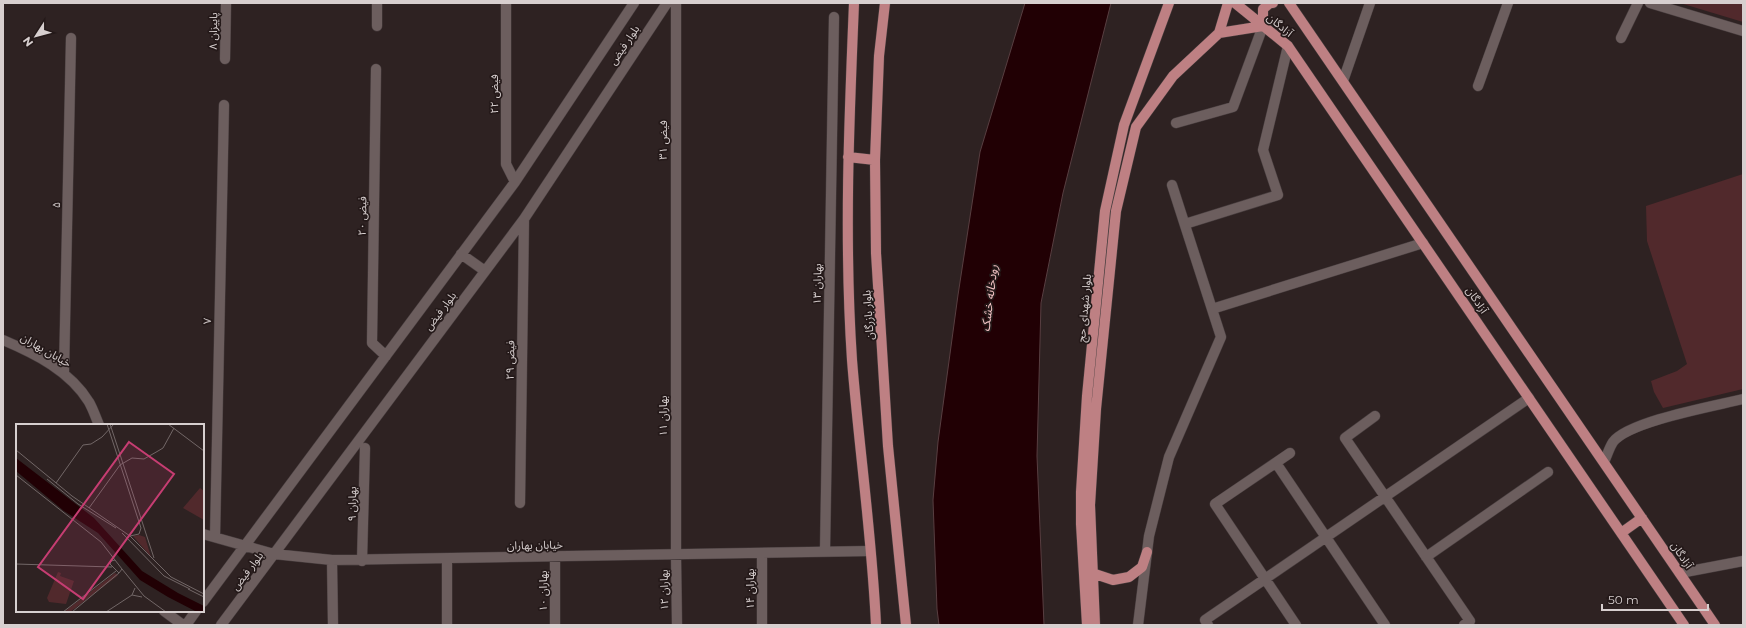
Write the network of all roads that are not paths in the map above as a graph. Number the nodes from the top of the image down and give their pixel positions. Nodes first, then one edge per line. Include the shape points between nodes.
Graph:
1 (226, 3) edge
2 (377, 3) edge
3 (506, 3) edge
4 (634, 3) edge
5 (667, 3) edge
6 (676, 3) edge
7 (854, 3) edge
8 (885, 3) edge
9 (1169, 3) edge
10 (1228, 3) edge
11 (1235, 3) edge
12 (1273, 3) edge
13 (1288, 3) edge
14 (1370, 3) edge
15 (1508, 3) edge
16 (1638, 3) edge
17 (1650, 3) edge
18 (834, 17) dead end
19 (377, 26) dead end
20 (1263, 26) junction
21 (1743, 31) edge
22 (1220, 33) junction
23 (71, 38) dead end
24 (1621, 38) dead end
25 (1288, 46) junction
26 (225, 59) dead end
27 (376, 69) dead end
28 (1343, 81) junction
29 (1478, 86) dead end
30 (224, 105) dead end
31 (1176, 123) dead end
32 (848, 157) junction
33 (875, 160) junction
34 (515, 182) junction
35 (1172, 185) dead end
36 (524, 219) junction
37 (1185, 224) junction
38 (1423, 243) junction
39 (461, 254) junction
40 (485, 271) junction
41 (675, 277) joint
42 (1212, 309) junction
43 (3, 340) edge
44 (386, 356) junction
45 (64, 372) junction
46 (1529, 398) junction
47 (1743, 398) edge
48 (1374, 416) dead end
49 (99, 424) edge
50 (365, 448) dead end
51 (1290, 453) dead end
52 (1604, 462) junction
53 (1276, 463) junction
54 (1548, 472) dead end
55 (1385, 497) junction
56 (520, 502) dead end
57 (1642, 518) junction
58 (1621, 533) junction
59 (204, 534) edge
60 (1326, 537) junction
61 (215, 538) junction
62 (244, 546) junction
63 (825, 551) junction
64 (870, 551) junction
65 (1147, 552) junction
66 (762, 553) junction
67 (274, 554) junction
68 (676, 555) junction
69 (555, 557) junction
70 (1426, 558) junction
71 (332, 560) junction
72 (447, 560) junction
73 (362, 561) junction
74 (1743, 561) edge
75 (1092, 573) junction
76 (1680, 573) junction
77 (1265, 579) junction
78 (204, 601) edge
79 (165, 612) edge
80 (195, 612) edge
81 (182, 625) edge
82 (186, 625) edge
83 (221, 625) edge
84 (333, 625) edge
85 (447, 625) edge
86 (555, 625) edge
87 (677, 625) edge
88 (762, 625) edge
89 (876, 625) edge
90 (906, 625) edge
91 (1087, 625) edge
92 (1095, 625) edge
93 (1138, 625) edge
94 (1208, 625) edge
95 (1296, 625) edge
96 (1385, 625) edge
97 (1464, 625) edge
98 (1684, 625) edge
99 (1715, 625) edge

1 - 26 street, پاییزان ۸
2 - 19 street
3 - 34 street, فیض ۲۲ via 506,164
4 - 34 street, بلوار فیض
5 - 36 street, بلوار فیض
6 - 41 street, فیض ۳۱
7 - 32 main road, بلوار بازرگان
8 - 33 main road, بلوار بازرگان via 879,56
9 - 91 main road, بلوار شهدای حج via 1124,125 1105,211 1087,396 1081,492
10 - 22 main road
11 - 20 main road, آزادگان
12 - 20 main road via 1263,9
13 - 28 main road, آزادگان
14 - 28 street
15 - 29 street
16 - 24 street
17 - 21 street
18 - 63 street, بهاران ۱۳
20 - 22 main road
20 - 25 main road, آزادگان
20 - 31 street via 1233,107
22 - 75 main road, بلوار شهدای حج via 1173,76 1136,127 1132,142 1116,211 1096,409 1090,505
23 - 45 street, ۵
25 - 37 street via 1263,150 1278,195
25 - 38 main road, آزادگان
27 - 44 street, فیض ۲۰ via 372,343
28 - 52 main road, آزادگان
30 - 61 street, ۷
32 - 33 main road
32 - 64 main road, بلوار بازرگان via 852,360
33 - 90 main road, بلوار بازرگان via 876,253 888,446
34 - 39 street, بلوار فیض
35 - 37 street
36 - 40 street, بلوار فیض
36 - 56 street, فیض ۲۹
37 - 42 street
38 - 42 street
38 - 46 main road, آزادگان
39 - 40 street
39 - 44 street, بلوار فیض
40 - 67 street, بلوار فیض
41 - 68 street, بهاران ۱۱
42 - 65 street via 1220,336 1169,457
43 - 45 street, خیابان بهاران
44 - 62 street, بلوار فیض
45 - 49 street, خیابان بهاران via 89,402
46 - 55 street
46 - 58 main road, آزادگان
47 - 52 street via 1644,423 1613,442
48 - 55 street via 1345,438
50 - 73 street, بهاران ۹
51 - 53 street
52 - 57 main road, آزادگان
53 - 60 street
53 - 77 street via 1214,504
54 - 70 street
55 - 60 street
55 - 70 street
57 - 58 main road
57 - 76 main road, آزادگان
58 - 98 main road, آزادگان
59 - 61 street, خیابان بهاران
60 - 77 street
60 - 96 street
61 - 62 street, خیابان بهاران
62 - 67 street, خیابان بهاران
62 - 78 street, بلوار فیض
63 - 64 street, خیابان بهاران
63 - 66 street, خیابان بهاران
64 - 89 main road, بلوار بازرگان
65 - 75 main road via 1142,567 1129,578 1113,580
65 - 93 street
66 - 68 street, خیابان بهاران
66 - 88 street, بهاران ۱۴
67 - 71 street, خیابان بهاران
67 - 83 street, بلوار فیض
68 - 69 street, خیابان بهاران
68 - 87 street, بهاران ۱۲
69 - 72 street, خیابان بهاران
69 - 86 street, بهاران ۱۰
70 - 97 street via 1470,621
71 - 73 street, خیابان بهاران
71 - 84 street
72 - 73 street, خیابان بهاران
72 - 85 street
74 - 76 street
75 - 92 main road, بلوار شهدای حج
76 - 99 main road, آزادگان
77 - 94 street via 1205,620
77 - 95 street
79 - 81 street
80 - 82 street

